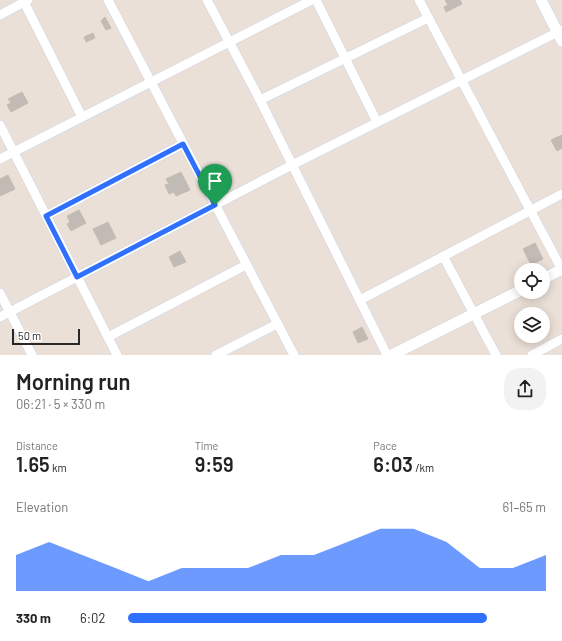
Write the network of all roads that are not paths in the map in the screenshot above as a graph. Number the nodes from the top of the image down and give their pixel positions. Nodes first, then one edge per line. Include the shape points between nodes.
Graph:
1 (108, 0) edge
2 (207, 0) edge
3 (312, 0) edge
4 (316, 0) edge
5 (419, 0) edge
6 (541, 0) edge
7 (26, 1) edge
8 (0, 14) edge
9 (428, 18) junction
10 (560, 34) edge
11 (229, 42) junction
12 (345, 58) junction
13 (461, 80) junction
14 (151, 82) junction
15 (260, 100) junction
16 (82, 117) junction
17 (377, 122) junction
18 (0, 125) edge
19 (183, 144) junction
20 (14, 152) junction
21 (0, 159) edge
22 (292, 165) junction
23 (562, 194) edge
24 (215, 205) junction
25 (530, 210) junction
26 (46, 216) junction
27 (443, 256) junction
28 (246, 265) junction
29 (562, 269) edge
30 (550, 275) edge
31 (77, 277) junction
32 (0, 293) edge
33 (514, 294) edge
34 (360, 300) junction
35 (10, 312) junction
36 (474, 314) junction
37 (0, 317) edge
38 (277, 324) junction
39 (108, 337) junction
40 (562, 339) edge
41 (405, 352) edge
42 (32, 355) edge
43 (117, 355) edge
44 (216, 355) edge
45 (294, 355) edge
46 (387, 355) edge
47 (392, 355) edge
48 (496, 355) edge
49 (532, 355) edge

1 - 14 street
2 - 11 street
3 - 11 street
4 - 12 street
5 - 9 street
6 - 10 street
7 - 8 street
7 - 16 street
9 - 12 street
9 - 13 street
10 - 13 street
11 - 14 street
11 - 15 street
12 - 15 street
12 - 17 street
13 - 17 street
13 - 25 street
14 - 16 street
14 - 19 street
15 - 22 street
16 - 20 street
17 - 22 street
18 - 20 street
19 - 24 street
19 - 26 street
20 - 21 street
20 - 26 street
22 - 24 street
22 - 34 street
23 - 25 street
24 - 28 street
24 - 31 street
25 - 27 street
25 - 29 street
26 - 31 street
27 - 34 street
27 - 36 street
28 - 38 street
28 - 39 street
29 - 30 street
31 - 35 street
31 - 39 street
32 - 35 street
33 - 36 street
34 - 46 street
35 - 37 street
35 - 42 street
36 - 41 street
36 - 48 street
38 - 44 street
38 - 45 street
39 - 43 street
40 - 49 street
41 - 47 street

